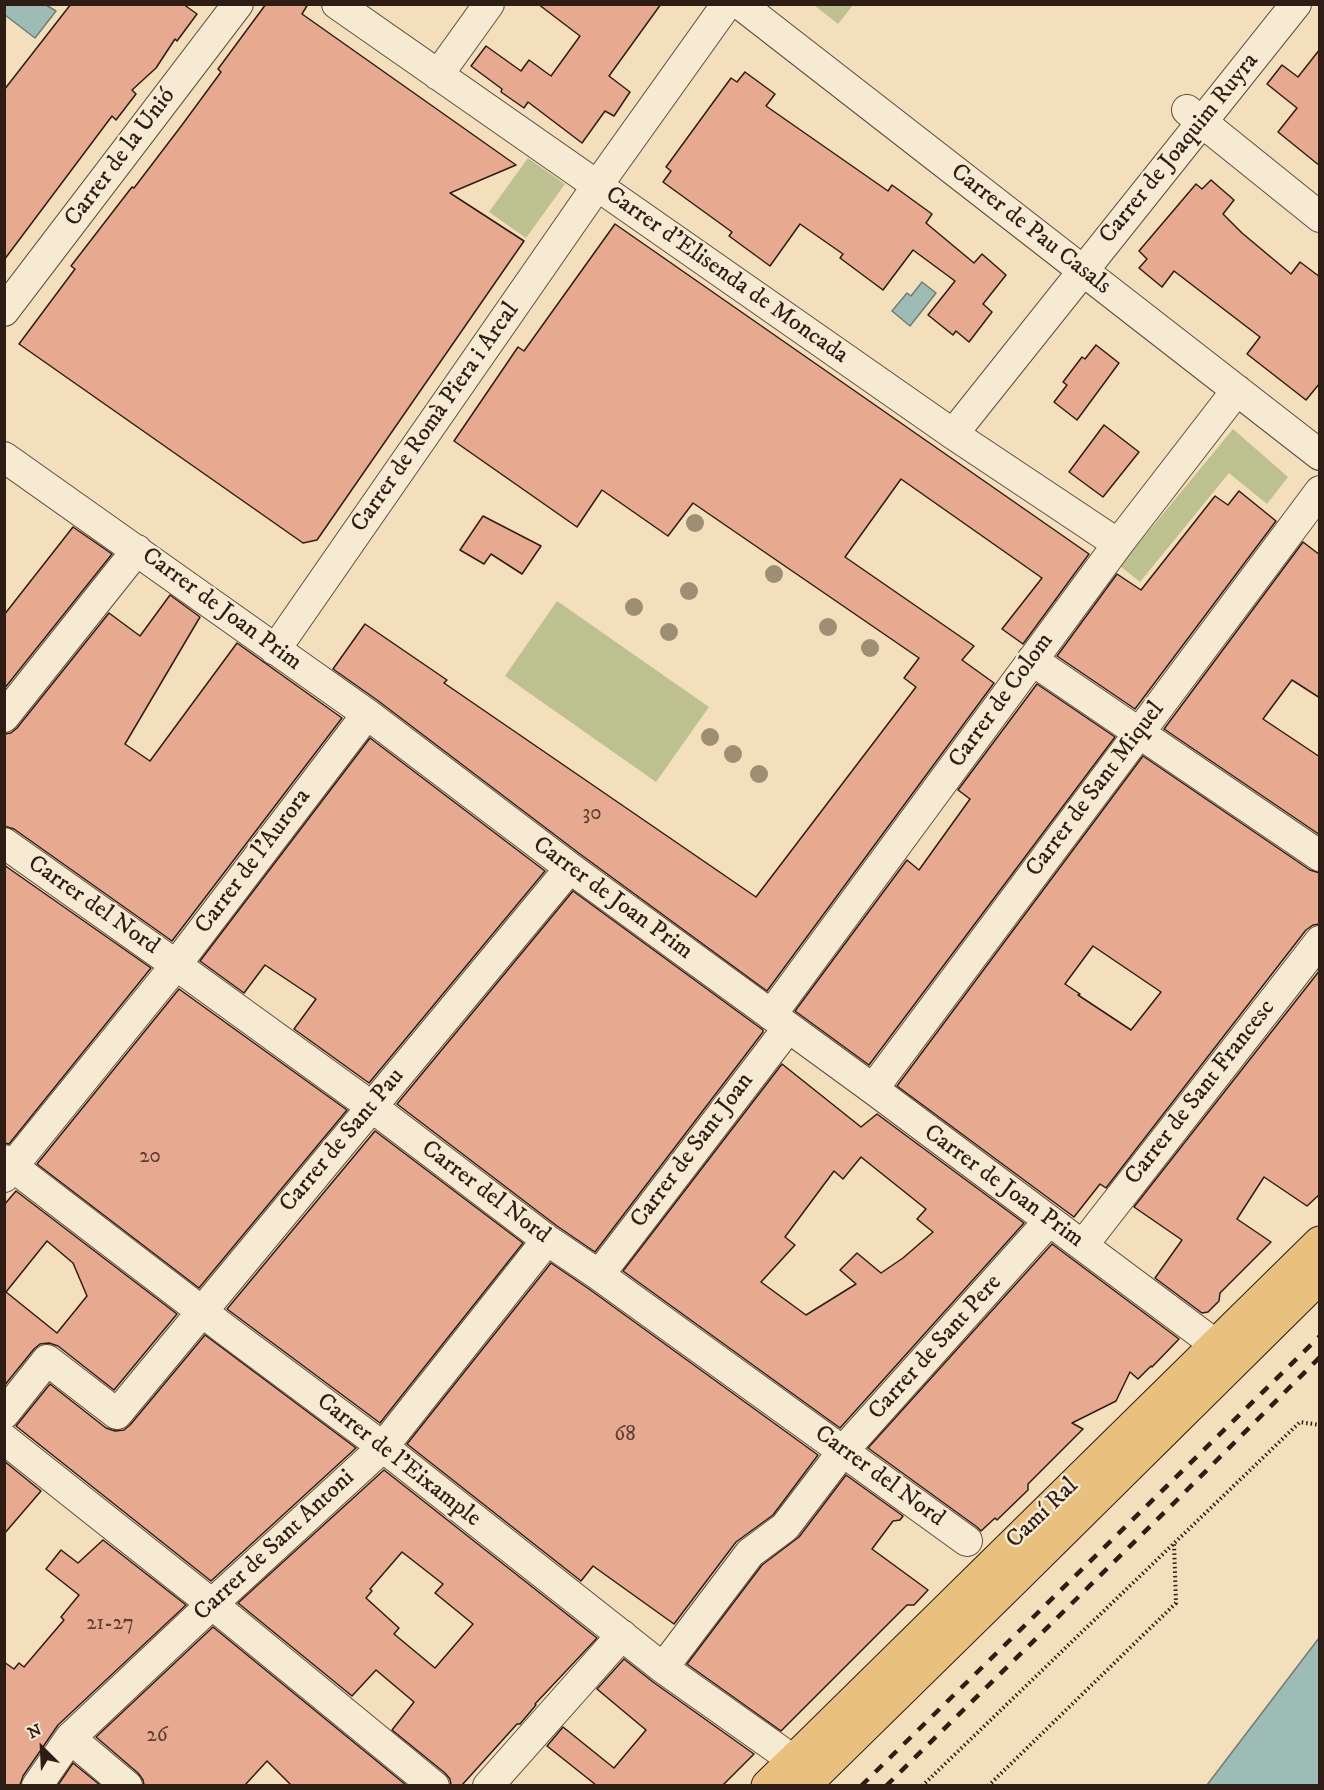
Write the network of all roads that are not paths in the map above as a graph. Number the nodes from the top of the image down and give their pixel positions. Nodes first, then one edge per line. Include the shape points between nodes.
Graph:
1 (238, 4) edge
2 (337, 4) edge
3 (489, 4) edge
4 (727, 4) edge
5 (740, 4) edge
6 (1296, 4) edge
7 (438, 75) junction
8 (1195, 116) junction
9 (597, 186) junction
10 (1320, 217) edge
11 (1083, 271) junction
12 (4, 311) edge
13 (1237, 390) junction
14 (953, 434) junction
15 (1320, 455) edge
16 (4, 457) edge
17 (1320, 491) edge
18 (1118, 544) junction
19 (137, 550) junction
20 (275, 650) junction
21 (1032, 660) junction
22 (367, 714) junction
23 (4, 717) edge
24 (1139, 733) junction
25 (4, 843) edge
26 (1320, 856) edge
27 (570, 868) junction
28 (1320, 941) edge
29 (176, 965) junction
30 (779, 1021) junction
31 (873, 1089) junction
32 (372, 1107) junction
33 (7, 1168) edge
34 (1049, 1221) junction
35 (547, 1240) junction
36 (1320, 1243) edge
37 (1083, 1245) junction
38 (599, 1275) junction
39 (1320, 1276) edge
40 (1320, 1292) edge
41 (202, 1311) junction
42 (1216, 1345) junction
43 (1182, 1411) junction
44 (4, 1414) edge
45 (4, 1439) edge
46 (383, 1447) junction
47 (843, 1451) junction
48 (967, 1540) dead end
49 (212, 1604) junction
50 (622, 1635) junction
51 (663, 1668) junction
52 (70, 1738) junction
53 (798, 1773) edge
54 (37, 1785) edge
55 (127, 1785) edge
56 (434, 1785) edge
57 (488, 1785) edge
58 (768, 1785) edge

1 - 12 street, Carrer de la Unió
2 - 7 street, Carrer d'Elisenda de Moncada
3 - 7 street
4 - 9 street, Carrer de Romà Piera i Arcal
5 - 11 street, Carrer de Pau Casals
6 - 8 street, Carrer de Joaquim Ruyra
7 - 9 street, Carrer d'Elisenda de Moncada
8 - 10 street
8 - 11 street, Carrer de Joaquim Ruyra
9 - 14 street, Carrer d'Elisenda de Moncada
9 - 20 street, Carrer de Romà Piera i Arcal
11 - 13 street, Carrer de Pau Casals
11 - 14 street, Carrer de Joaquim Ruyra
13 - 15 street, Carrer de Pau Casals
13 - 18 street, Carrer de Colom
14 - 18 street, Carrer d'Elisenda de Moncada
16 - 19 street, Carrer de Joan Prim
17 - 24 street, Carrer de Sant Miquel
18 - 21 street, Carrer de Colom
19 - 20 street, Carrer de Joan Prim
19 - 23 street
20 - 22 street, Carrer de Joan Prim
21 - 24 street
21 - 30 street, Carrer de Colom
22 - 27 street, Carrer de Joan Prim
22 - 29 street, Carrer de l'Aurora
24 - 26 street
24 - 31 street, Carrer de Sant Miquel
25 - 29 street, Carrer del Nord
27 - 30 street, Carrer de Joan Prim
27 - 32 street, Carrer de Sant Pau
28 - 37 street, Carrer de Sant Francesc
29 - 32 street, Carrer del Nord
29 - 33 street, Carrer de l'Aurora
30 - 31 street, Carrer de Joan Prim
30 - 38 street, Carrer de Sant Joan
31 - 34 street, Carrer de Joan Prim
32 - 35 street, Carrer del Nord
32 - 41 street, Carrer de Sant Pau
33 - 41 street, Carrer de l'Eixample
34 - 37 street, Carrer de Joan Prim
34 - 47 street, Carrer de Sant Pere
35 - 38 street, Carrer del Nord
35 - 46 street, Carrer de Sant Antoni
36 - 42 main road, Camí Ral
37 - 42 street, Carrer de Joan Prim
38 - 47 street, Carrer del Nord
39 - 43 main road, Camí Ral
40 - 43 street via 1209,1403
41 - 44 street, Carrer de Sant Pau via 117,1414 46,1360
41 - 46 street, Carrer de l'Eixample
42 - 53 main road, Camí Ral
43 - 53 main road, Camí Ral via 1018,1575
45 - 49 street
46 - 49 street, Carrer de Sant Antoni
46 - 50 street, Carrer de l'Eixample
47 - 48 street, Carrer del Nord
47 - 51 street, Carrer de Sant Pere via 785,1527 750,1553
49 - 52 street, Carrer de Sant Antoni
49 - 56 street
50 - 51 street, Carrer de l'Eixample
50 - 57 street
51 - 53 street, Carrer de l'Eixample
52 - 54 street, Carrer de Sant Antoni
52 - 55 street
53 - 58 main road, Camí Ral

